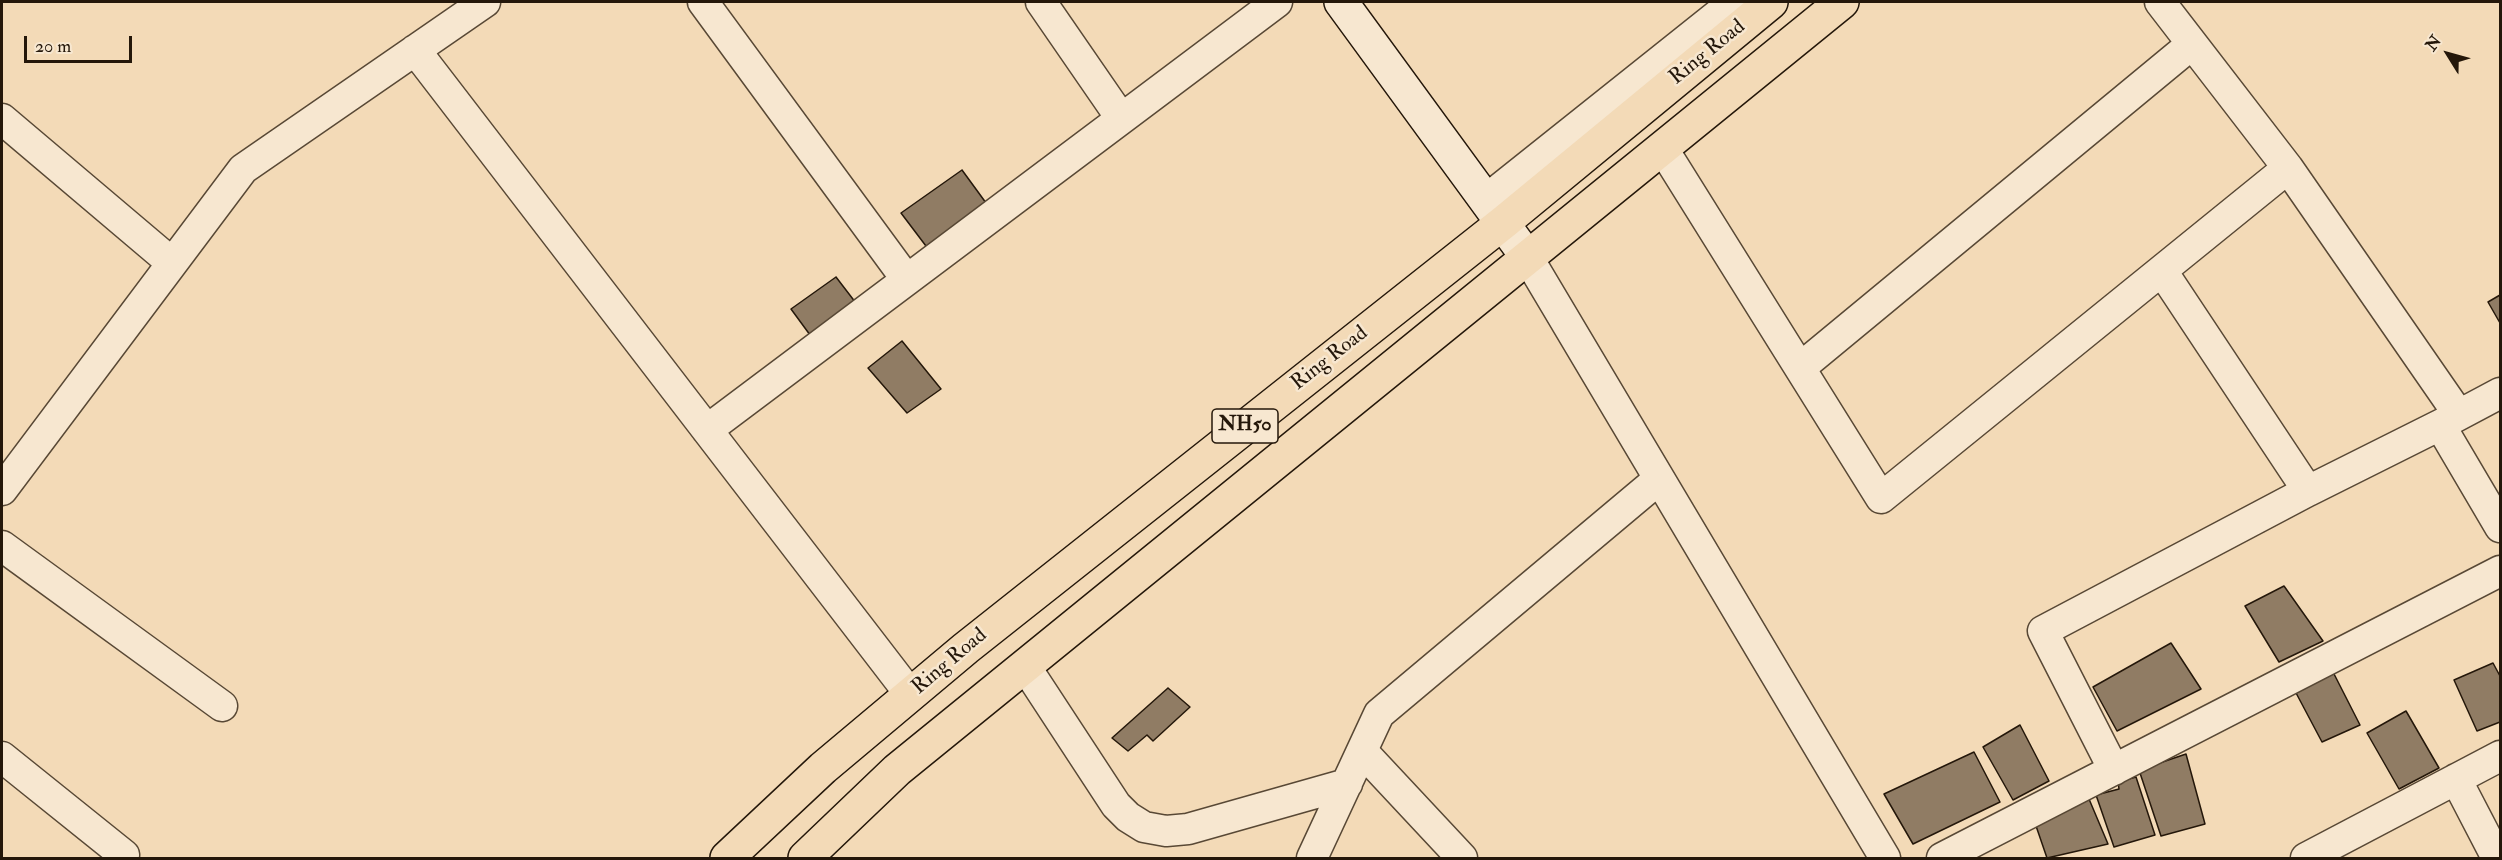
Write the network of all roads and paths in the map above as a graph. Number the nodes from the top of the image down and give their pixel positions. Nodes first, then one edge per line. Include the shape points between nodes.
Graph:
1 (485, 2) edge
2 (703, 2) edge
3 (1041, 2) edge
4 (1277, 2) edge
5 (1341, 2) edge
6 (1734, 2) edge
7 (1771, 2) edge
8 (1842, 2) edge
9 (2160, 2) edge
10 (2192, 44) junction
11 (415, 50) junction
12 (1121, 118) junction
13 (2, 119) edge
14 (1663, 149) junction
15 (2288, 168) junction
16 (1495, 210) junction
17 (1528, 258) junction
18 (172, 263) junction
19 (2162, 271) junction
20 (907, 280) junction
21 (1800, 368) junction
22 (2500, 393) edge
23 (2450, 420) junction
24 (707, 430) junction
25 (1659, 478) junction
26 (2, 490) edge
27 (2308, 491) junction
28 (2500, 527) edge
29 (2, 546) edge
30 (2500, 571) edge
31 (1025, 666) junction
32 (910, 694) junction
33 (222, 706) dead end
34 (1362, 751) junction
35 (2500, 756) edge
36 (5, 768) edge
37 (2114, 770) junction
38 (2456, 778) junction
39 (1347, 784) junction
40 (124, 855) dead end
41 (1954, 856) edge
42 (727, 858) edge
43 (805, 858) edge
44 (1312, 858) edge
45 (1462, 858) edge
46 (1885, 858) edge
47 (2306, 858) edge
48 (2497, 858) edge

1 - 11 street
2 - 20 street
3 - 12 street
4 - 12 street
5 - 16 street
6 - 16 street
7 - 16 highway, Ring Road / NH50
8 - 14 highway, NH50
9 - 10 street
10 - 15 street
10 - 21 street
11 - 18 street via 243,168
11 - 24 street
12 - 20 street
13 - 18 street
14 - 17 highway, NH50
14 - 21 street
15 - 19 street
15 - 23 street
16 - 17 street
16 - 32 highway, Ring Road / NH50
17 - 25 street
17 - 31 highway, NH50
18 - 26 street
19 - 21 street via 1881,498
19 - 27 street
20 - 24 street
22 - 23 street
23 - 27 street
23 - 28 street
24 - 32 street
25 - 34 street via 1379,714
25 - 46 street
27 - 37 street via 2043,631
29 - 33 street
30 - 37 street
31 - 39 street via 1116,805 1144,827 1166,831 1188,828
31 - 43 highway, NH50 via 897,770
32 - 42 highway, Ring Road / NH50
34 - 39 street
34 - 45 street
35 - 38 street
36 - 40 street
37 - 41 street
38 - 47 street
38 - 48 street
39 - 44 street

